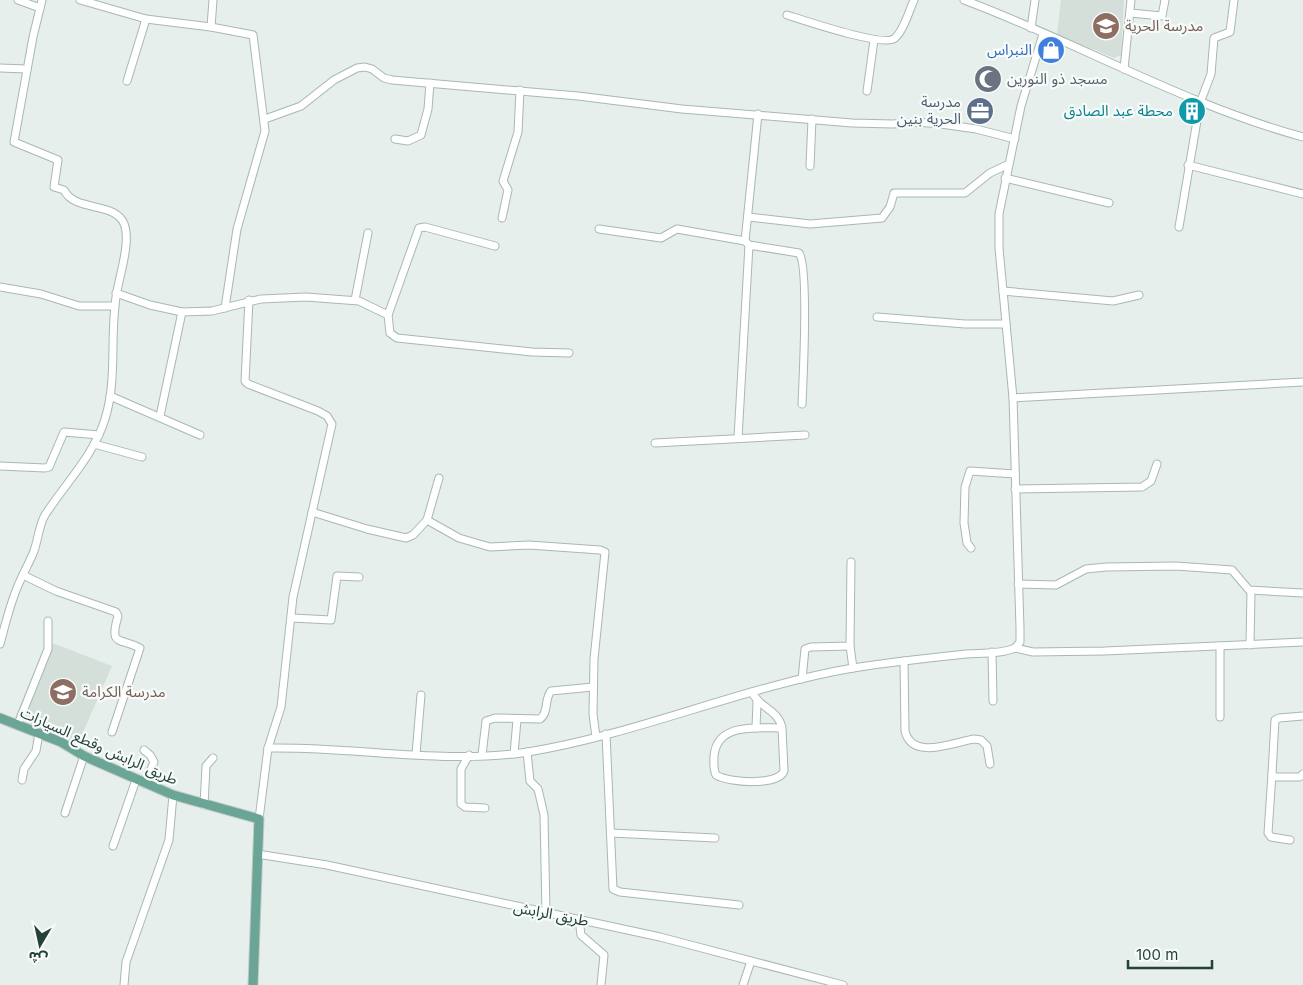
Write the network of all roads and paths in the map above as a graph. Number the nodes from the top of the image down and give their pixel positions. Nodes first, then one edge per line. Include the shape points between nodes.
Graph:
1 (18, 0) edge
2 (42, 0) edge
3 (80, 0) edge
4 (213, 0) edge
5 (914, 0) edge
6 (964, 0) edge
7 (1035, 0) edge
8 (1131, 0) edge
9 (1165, 0) edge
10 (1234, 0) edge
11 (974, 2) edge
12 (40, 8) junction
13 (1130, 13) junction
14 (787, 15) dead end
15 (146, 19) junction
16 (211, 27) junction
17 (1031, 28) junction
18 (1043, 34) junction
19 (874, 40) junction
20 (0, 68) edge
21 (27, 69) junction
22 (1124, 69) junction
23 (128, 81) dead end
24 (430, 82) junction
25 (520, 90) junction
26 (867, 90) dead end
27 (1200, 103) junction
28 (758, 114) junction
29 (265, 119) junction
30 (812, 119) junction
31 (1303, 137) edge
32 (395, 139) dead end
33 (1015, 139) junction
34 (1008, 165) junction
35 (1188, 165) junction
36 (810, 166) dead end
37 (1005, 178) junction
38 (1303, 194) edge
39 (1108, 203) dead end
40 (748, 217) junction
41 (502, 218) dead end
42 (1180, 227) dead end
43 (599, 230) dead end
44 (368, 233) dead end
45 (747, 243) junction
46 (495, 246) dead end
47 (0, 287) edge
48 (1003, 291) junction
49 (116, 293) junction
50 (1139, 295) dead end
51 (248, 300) junction
52 (355, 300) junction
53 (115, 306) junction
54 (225, 308) junction
55 (182, 312) junction
56 (388, 315) junction
57 (877, 317) dead end
58 (1006, 324) junction
59 (569, 353) dead end
60 (1303, 382) edge
61 (110, 396) junction
62 (1014, 398) junction
63 (802, 404) dead end
64 (160, 416) junction
65 (99, 435) junction
66 (200, 435) dead end
67 (805, 435) dead end
68 (738, 438) junction
69 (655, 443) dead end
70 (94, 444) junction
71 (142, 456) dead end
72 (1157, 464) dead end
73 (0, 466) edge
74 (1015, 474) junction
75 (439, 478) dead end
76 (1015, 488) junction
77 (312, 512) junction
78 (427, 520) junction
79 (971, 548) dead end
80 (851, 562) dead end
81 (23, 575) junction
82 (359, 577) dead end
83 (1018, 584) junction
84 (1251, 591) junction
85 (1303, 593) edge
86 (292, 618) junction
87 (48, 621) dead end
88 (2, 625) edge
89 (1303, 642) edge
90 (0, 644) edge
91 (1250, 644) junction
92 (850, 646) junction
93 (1220, 646) junction
94 (1015, 648) junction
95 (992, 652) junction
96 (904, 661) junction
97 (853, 668) junction
98 (802, 679) junction
99 (593, 687) junction
100 (752, 692) junction
101 (421, 695) dead end
102 (993, 700) dead end
103 (757, 702) junction
104 (1303, 716) edge
105 (1220, 717) dead end
106 (0, 718) edge
107 (517, 720) junction
108 (18, 724) junction
109 (756, 728) junction
110 (782, 728) junction
111 (112, 732) dead end
112 (39, 733) junction
113 (606, 734) junction
114 (596, 737) junction
115 (268, 748) junction
116 (144, 750) dead end
117 (527, 752) junction
118 (416, 754) junction
119 (514, 754) junction
120 (469, 755) junction
121 (482, 755) junction
122 (84, 756) junction
123 (213, 758) dead end
124 (990, 764) dead end
125 (1272, 774) junction
126 (1303, 774) edge
127 (22, 780) dead end
128 (136, 780) junction
129 (145, 784) junction
130 (173, 795) junction
131 (204, 805) junction
132 (485, 808) dead end
133 (65, 813) dead end
134 (259, 819) junction
135 (611, 834) junction
136 (715, 838) dead end
137 (1290, 840) dead end
138 (114, 846) dead end
139 (257, 854) junction
140 (740, 905) dead end
141 (546, 913) junction
142 (578, 919) junction
143 (750, 961) junction
144 (124, 985) edge
145 (253, 985) edge
146 (601, 985) edge
147 (743, 985) edge
148 (843, 985) edge

1 - 12 street
2 - 12 street
3 - 15 street
4 - 16 street
5 - 19 street via 896,37 889,42
6 - 11 street
7 - 17 street
8 - 13 street
9 - 13 street via 1162,16
10 - 27 street via 1230,32 1214,38 1211,74
11 - 17 street
12 - 21 street
13 - 22 street
14 - 19 street
15 - 16 street
15 - 23 street
16 - 29 street via 253,36
17 - 18 street
18 - 22 street
18 - 33 street
19 - 26 street
20 - 21 street
21 - 49 street via 14,142 58,160 54,188 64,190 66,195 80,202 114,213 122,220 126,247
22 - 27 street
24 - 25 street
24 - 29 street via 387,79 372,69 357,68 334,80 301,106
24 - 32 street via 428,109 421,135 408,141
25 - 28 street via 682,109
25 - 41 street via 518,132 503,181 508,190
27 - 31 street
27 - 35 street
28 - 30 street
28 - 40 street
29 - 54 street via 263,140 237,229
30 - 33 street via 941,124
30 - 36 street
33 - 34 street
34 - 37 street
34 - 40 street via 990,173 965,193 894,193 882,218 810,224
35 - 38 street
35 - 42 street
37 - 39 street
37 - 48 street via 998,228
40 - 45 street
43 - 45 street via 660,238 677,229
44 - 52 street
45 - 63 street via 799,254 802,259
45 - 68 street
46 - 56 street via 419,228
47 - 53 street via 41,294 79,306
48 - 50 street via 1113,301
48 - 58 street
49 - 53 street
49 - 55 street
51 - 52 street via 286,297
51 - 54 street
51 - 77 street via 245,381 318,411 331,421
52 - 56 street
53 - 61 street
54 - 55 street
55 - 64 street
56 - 59 street via 390,333 397,338
57 - 58 street
58 - 62 street
60 - 62 street
61 - 64 street
61 - 65 street
62 - 74 street
64 - 66 street
65 - 70 street
65 - 73 street via 64,432 51,464 45,468
67 - 68 street
68 - 69 street
70 - 71 street
70 - 81 street via 45,516
72 - 76 street via 1151,481 1142,487
74 - 76 street
74 - 79 street via 970,471 965,486 964,523 967,543
75 - 78 street
76 - 83 street
77 - 78 street via 398,537 413,535
77 - 86 street via 293,597
78 - 99 street via 459,538 490,548 529,545 605,552 596,624
80 - 92 street
81 - 88 street
81 - 111 street via 56,591 116,612 114,637 117,641 140,648
82 - 86 street via 337,576 331,620
83 - 84 street via 1056,585 1086,569 1176,566 1232,570
83 - 94 street via 1020,638
84 - 85 street
84 - 91 street
86 - 115 street via 281,707
87 - 108 street via 48,649
88 - 90 street
89 - 91 street
91 - 93 street
92 - 97 street
92 - 98 street via 805,649
93 - 94 street via 1033,652
93 - 105 street
94 - 95 street
95 - 96 street
95 - 102 street
96 - 97 street
96 - 124 street via 905,731 908,740 926,748 974,738 988,746
97 - 98 street
98 - 100 street
99 - 107 street via 551,691 543,718
99 - 114 street
100 - 103 street
100 - 113 street
101 - 118 street
103 - 109 street
103 - 110 street via 778,716
104 - 125 street via 1275,720
106 - 108 main road, طريق الرابش وقطع السيارات
107 - 119 street
107 - 121 street via 495,718 486,721
108 - 112 main road, طريق الرابش وقطع السيارات
109 - 110 street
109 - 110 street via 735,730 720,740 715,752 716,775 737,781 779,779 784,771
112 - 122 main road, طريق الرابش وقطع السيارات
112 - 127 street via 36,751 24,769
113 - 114 street
113 - 135 street
114 - 117 street
115 - 118 street
115 - 134 street
116 - 129 street via 154,762
117 - 119 street
117 - 141 street via 530,781 538,789 544,815
118 - 120 street
119 - 121 street
120 - 121 street
120 - 132 street via 462,769 461,804
122 - 128 main road, طريق الرابش وقطع السيارات
122 - 133 street
123 - 131 street via 206,766
125 - 126 street via 1300,777
125 - 137 street via 1268,833 1271,837
128 - 129 main road, طريق الرابش وقطع السيارات
128 - 138 street
129 - 130 main road, طريق الرابش وقطع السيارات
130 - 131 main road, طريق الرابش وقطع السيارات
130 - 144 street via 169,840 126,962
131 - 134 main road, طريق الرابش وقطع السيارات
134 - 139 main road
135 - 136 street
135 - 140 street via 612,886 616,891
139 - 141 street, طريق الرابش via 327,865
139 - 145 main road
141 - 142 street, طريق الرابش
142 - 143 street, طريق الرابش
142 - 146 street via 581,935 604,955
143 - 147 street
143 - 148 street, طريق الرابش

